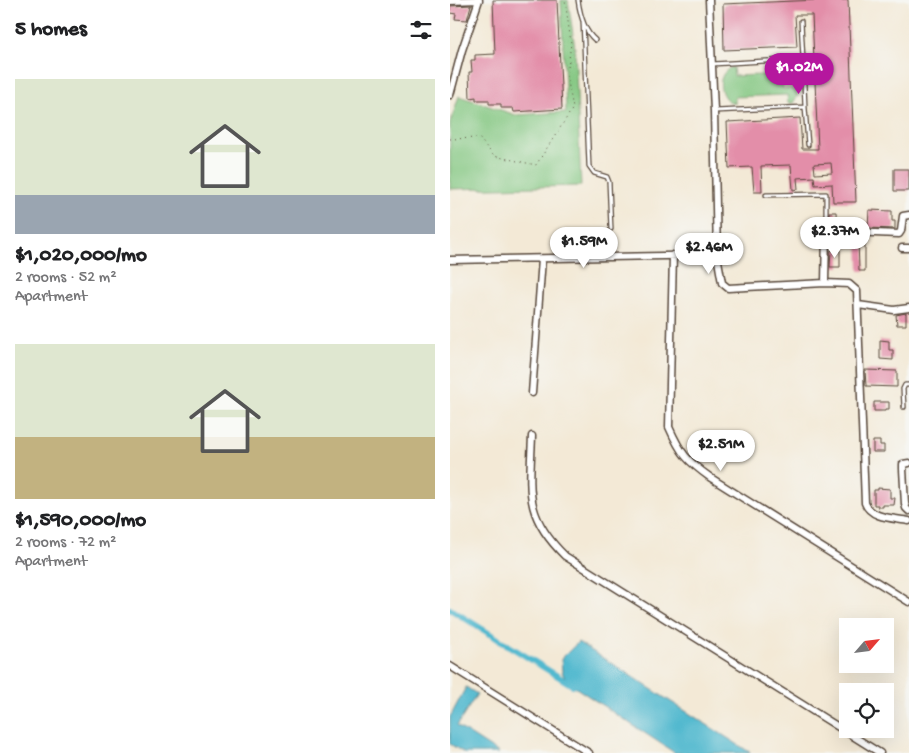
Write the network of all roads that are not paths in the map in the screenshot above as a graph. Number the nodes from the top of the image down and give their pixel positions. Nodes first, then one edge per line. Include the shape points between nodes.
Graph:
1 (479, 0) edge
2 (578, 0) edge
3 (709, 0) edge
4 (450, 1) edge
5 (584, 21) junction
6 (801, 21) dead end
7 (595, 40) dead end
8 (803, 59) junction
9 (712, 64) junction
10 (450, 95) edge
11 (805, 107) junction
12 (714, 111) junction
13 (808, 145) dead end
14 (766, 195) dead end
15 (909, 215) edge
16 (611, 229) dead end
17 (826, 230) junction
18 (673, 255) junction
19 (717, 255) junction
20 (542, 259) junction
21 (450, 260) edge
22 (825, 283) junction
23 (858, 305) junction
24 (909, 308) edge
25 (909, 385) edge
26 (532, 393) dead end
27 (904, 407) dead end
28 (532, 436) dead end
29 (909, 463) edge
30 (909, 511) edge
31 (909, 521) edge
32 (909, 602) edge
33 (450, 666) edge
34 (589, 753) edge
35 (880, 753) edge

1 - 4 street
1 - 10 street
2 - 5 lane
3 - 9 street
5 - 7 lane via 588,34
5 - 16 lane via 589,166 594,173 607,177 609,182
6 - 8 lane
8 - 9 lane
8 - 11 lane
9 - 12 street
11 - 12 lane
11 - 13 lane
12 - 19 street
14 - 17 lane via 826,194
15 - 17 street via 902,217 899,234
17 - 22 street
18 - 19 street
18 - 20 street
18 - 32 street via 669,427 677,445 690,464
19 - 22 street via 722,283 728,288
20 - 21 street
20 - 26 street
22 - 23 street via 853,287 857,291
23 - 24 street via 894,310
23 - 31 street via 865,504 874,514
25 - 27 lane via 903,389
28 - 35 street via 532,507 549,540 565,556
29 - 30 street via 903,464 902,469 904,504
33 - 34 street

